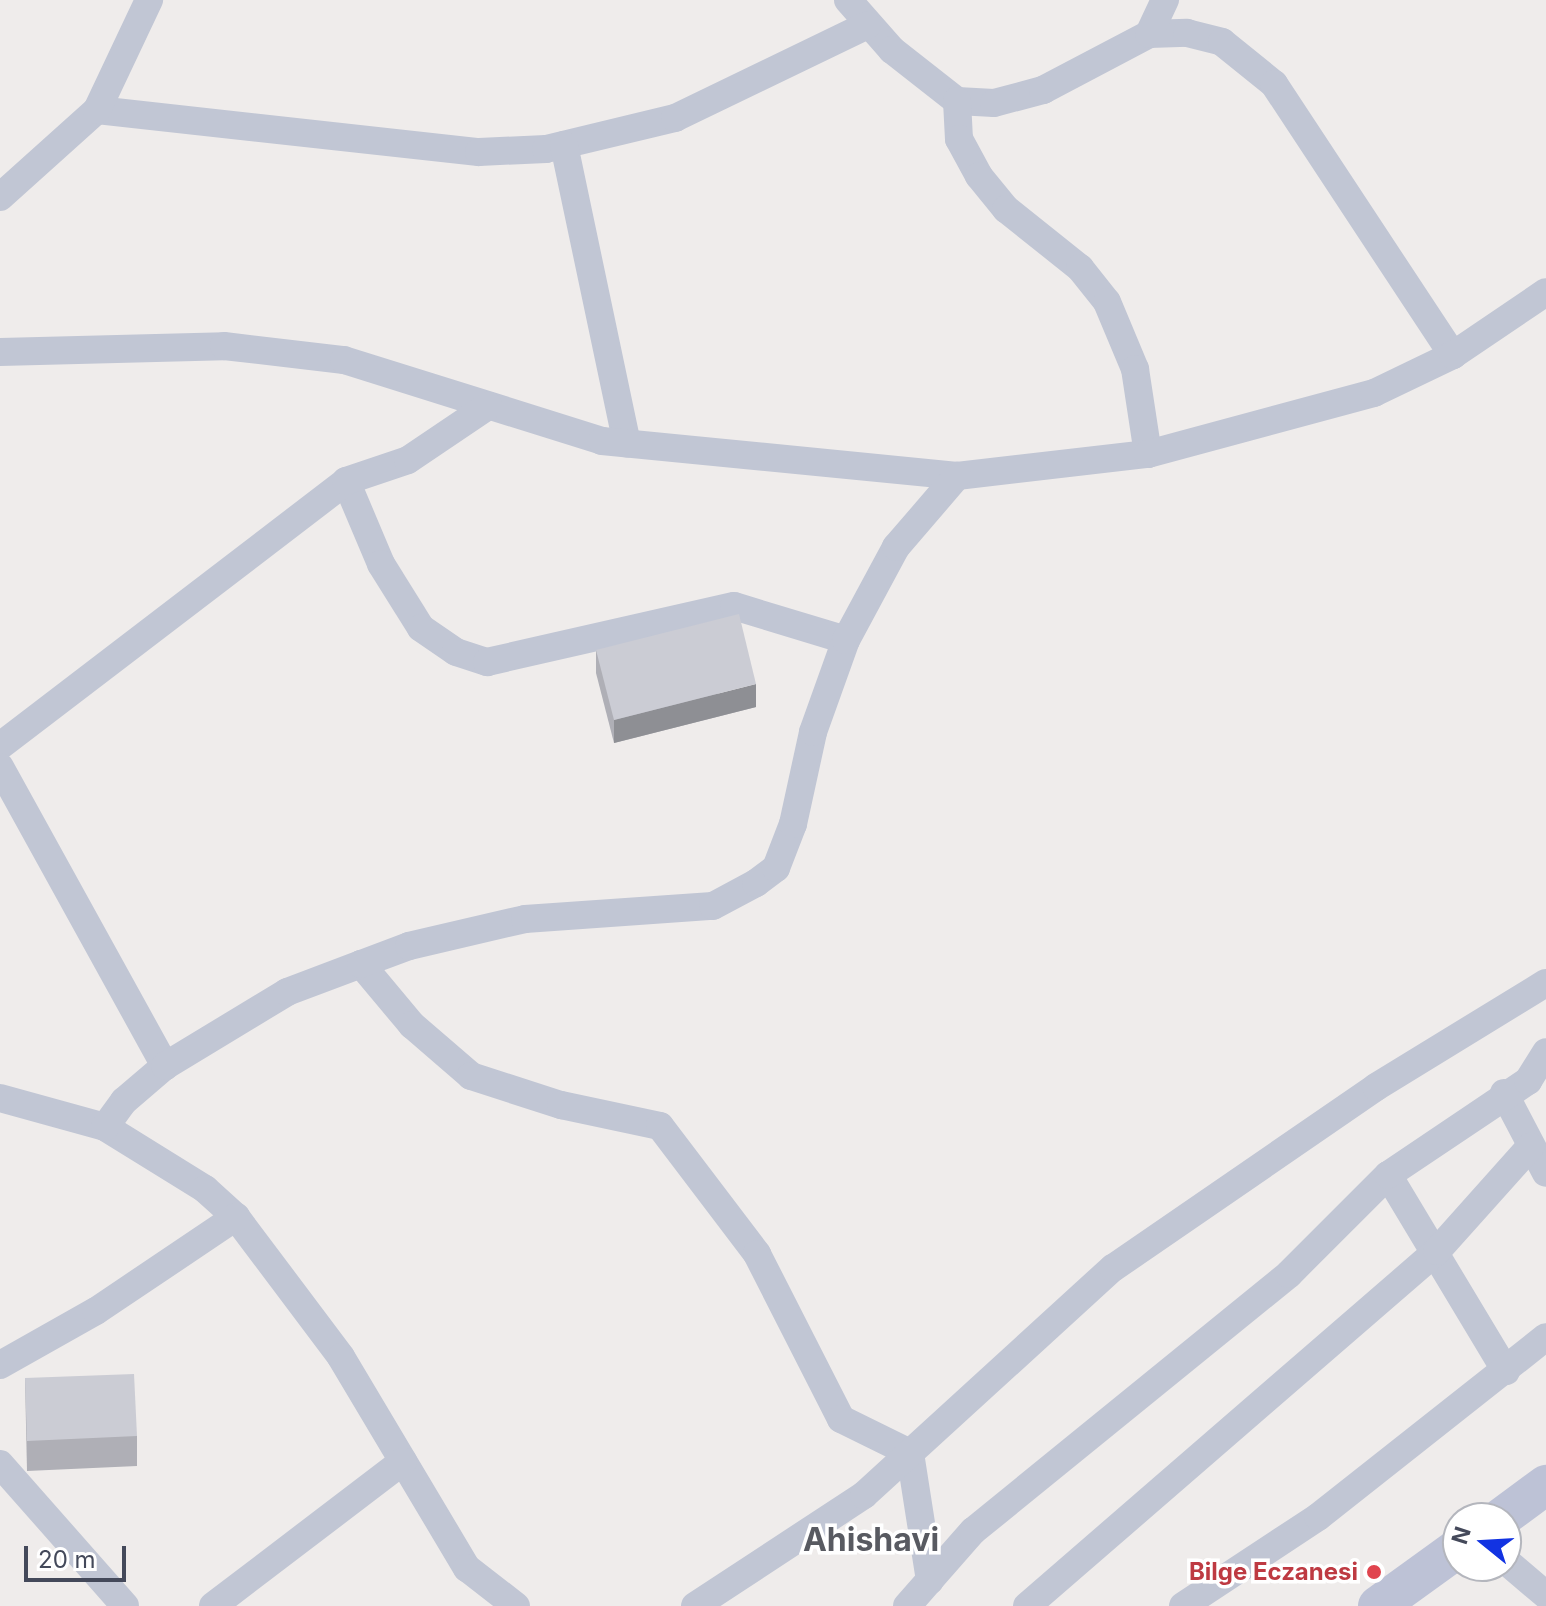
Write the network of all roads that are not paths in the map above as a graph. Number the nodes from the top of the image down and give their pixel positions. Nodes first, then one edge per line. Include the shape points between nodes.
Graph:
1 (848, 0) edge
2 (1165, 0) edge
3 (137, 6) edge
4 (867, 25) junction
5 (1149, 34) junction
6 (957, 101) junction
7 (97, 110) junction
8 (564, 145) junction
9 (0, 197) edge
10 (1546, 292) edge
11 (0, 352) edge
12 (1453, 355) junction
13 (488, 406) junction
14 (627, 443) junction
15 (1148, 454) junction
16 (957, 476) junction
17 (346, 481) junction
18 (846, 640) junction
19 (0, 746) edge
20 (0, 767) edge
21 (361, 964) junction
22 (1546, 983) edge
23 (1546, 1052) edge
24 (165, 1066) junction
25 (1504, 1093) junction
26 (0, 1098) edge
27 (105, 1127) junction
28 (1530, 1147) junction
29 (1546, 1173) edge
30 (1388, 1175) junction
31 (236, 1217) junction
32 (1437, 1251) junction
33 (1546, 1337) edge
34 (0, 1365) edge
35 (1506, 1371) junction
36 (910, 1453) junction
37 (403, 1461) junction
38 (0, 1464) edge
39 (1546, 1485) edge
40 (1522, 1503) edge
41 (1442, 1560) edge
42 (1522, 1575) edge
43 (930, 1580) junction
44 (1546, 1595) edge
45 (125, 1606) edge
46 (213, 1606) edge
47 (516, 1606) edge
48 (695, 1606) edge
49 (907, 1606) edge
50 (1027, 1606) edge
51 (1183, 1606) edge
52 (1378, 1606) edge

1 - 4 street
2 - 5 street
3 - 7 street
4 - 6 street
4 - 8 street via 675,118
5 - 6 street via 1043,90 994,103
5 - 12 street via 1187,33 1222,42 1274,84
6 - 15 street via 959,139 979,176 1006,209 1080,268 1107,302 1135,369
7 - 8 street via 479,152
7 - 9 street
8 - 14 street
10 - 12 street
11 - 13 street via 224,346 314,356 416,379
12 - 15 street via 1374,393
13 - 14 street via 563,431
13 - 17 street via 408,460
14 - 16 street
15 - 16 street
16 - 18 street via 896,547
17 - 18 street via 381,564 421,628 456,652 487,662 734,606
17 - 19 street
18 - 21 street via 813,732 793,824 776,868 756,883 713,906 525,919 409,946
20 - 24 street
21 - 24 street via 287,992
21 - 36 street via 412,1025 471,1076 561,1105 660,1126 757,1254 841,1419
22 - 36 street via 1376,1087 1113,1268
23 - 25 street via 1528,1081
24 - 27 street via 124,1101
25 - 28 street
25 - 30 street
26 - 27 street
27 - 31 street via 205,1189
28 - 29 street
28 - 32 street
30 - 32 street
30 - 43 street via 1289,1274 973,1531
31 - 34 street via 96,1311
31 - 37 street via 341,1357
32 - 35 street
32 - 50 street
33 - 35 street
35 - 51 street via 1318,1517
36 - 43 street
36 - 48 street via 864,1495
37 - 46 street
37 - 47 street via 467,1568
38 - 45 street
39 - 40 main road
41 - 52 main road
42 - 44 street
43 - 49 street

